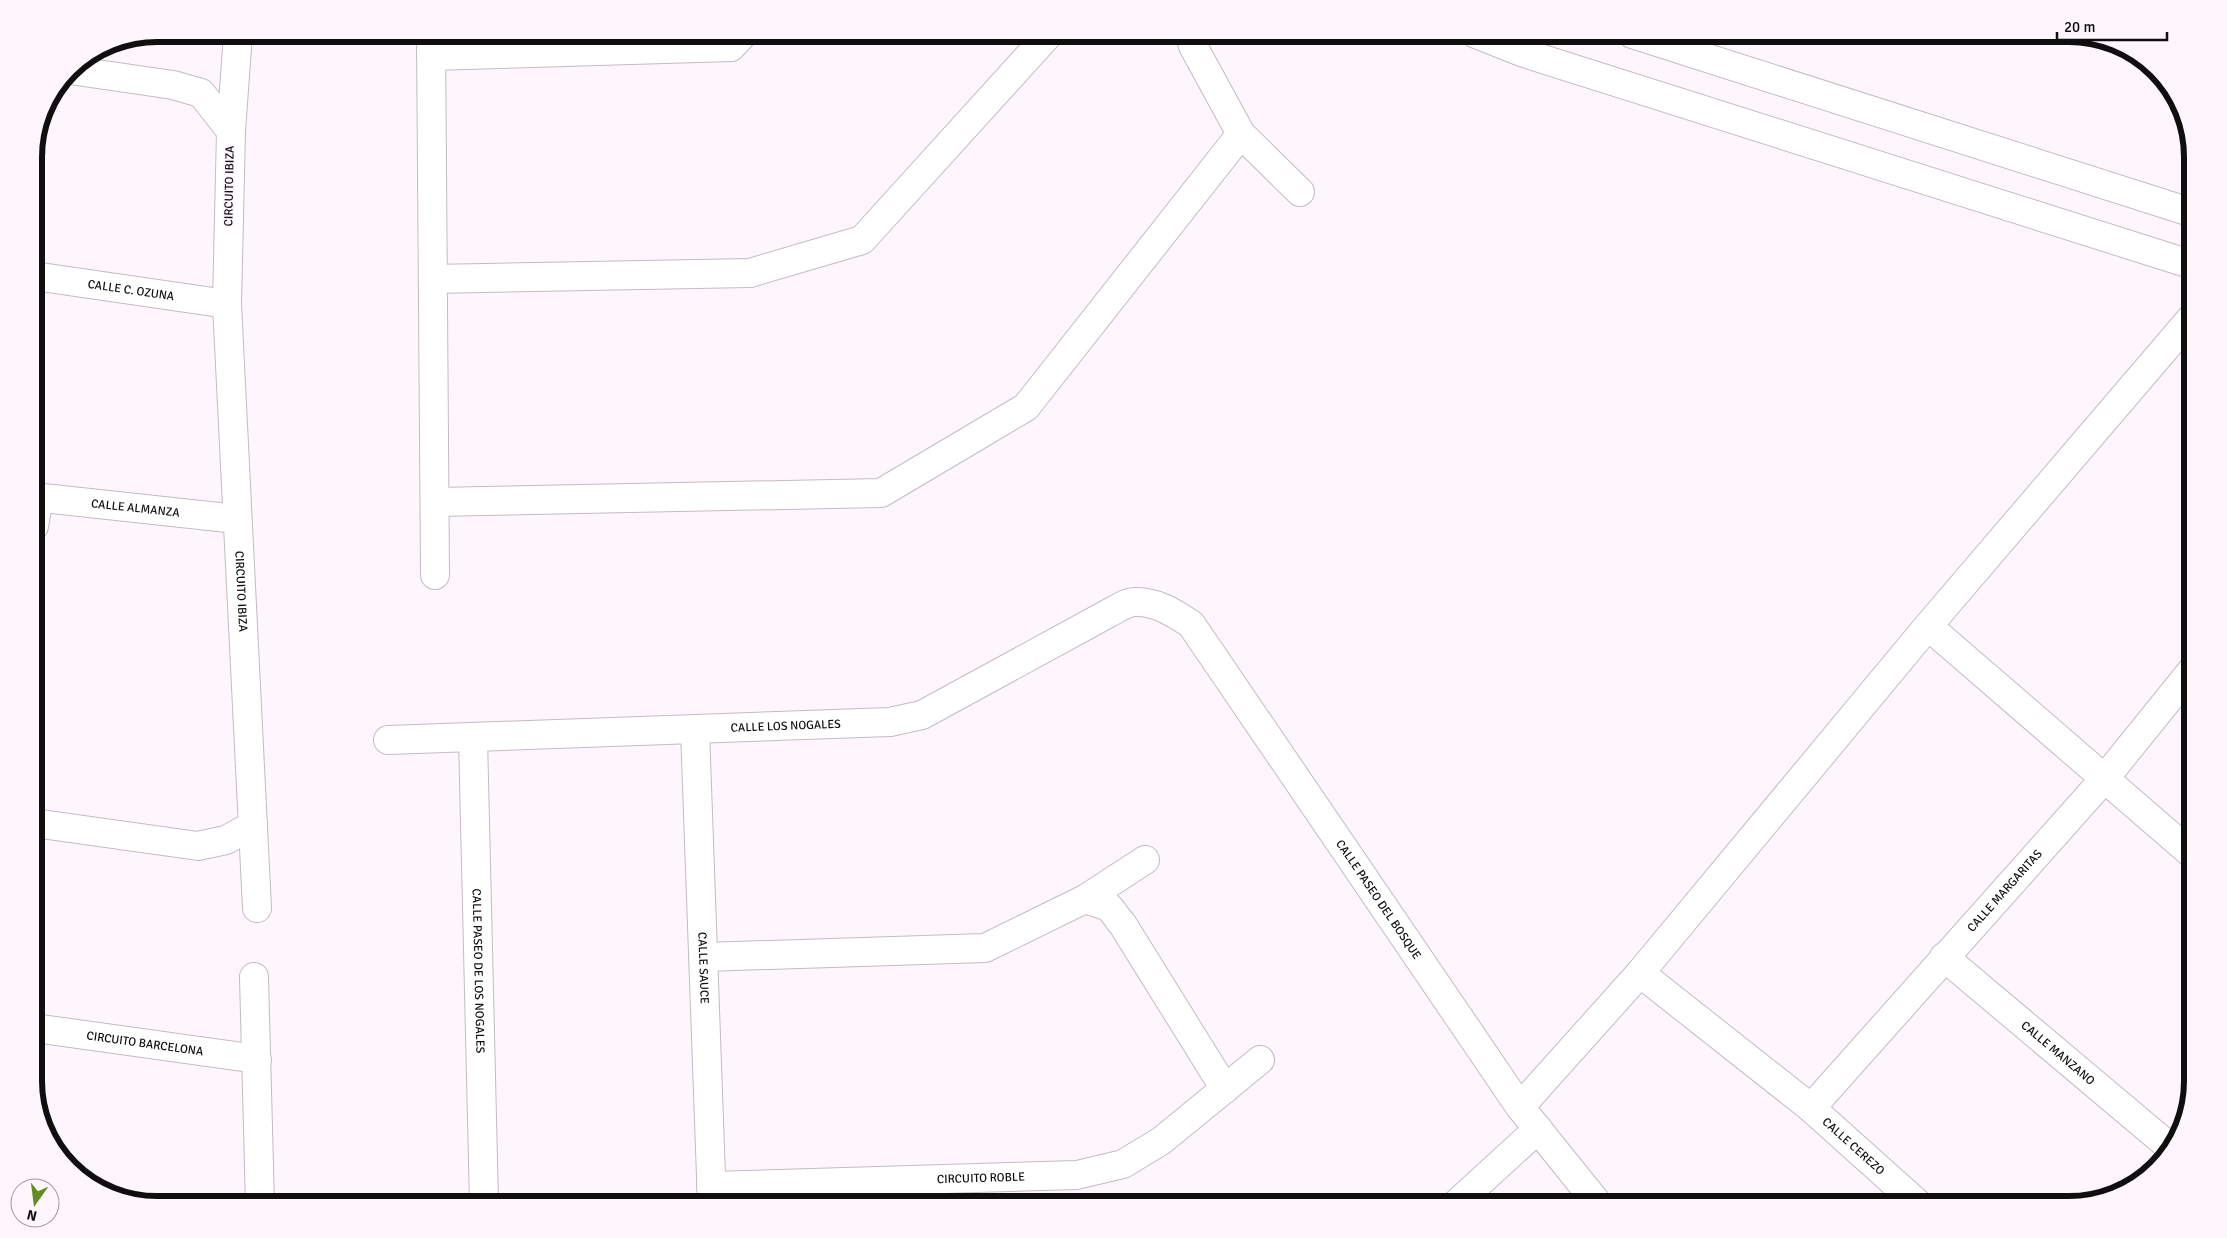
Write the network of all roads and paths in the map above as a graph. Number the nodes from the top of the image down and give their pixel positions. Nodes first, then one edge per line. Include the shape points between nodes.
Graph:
1 (237, 42) edge
2 (674, 42) edge
3 (736, 42) edge
4 (1042, 42) edge
5 (1192, 42) edge
6 (1496, 42) edge
7 (1657, 42) edge
8 (431, 45) edge
9 (81, 72) edge
10 (231, 131) junction
11 (1241, 134) junction
12 (1300, 192) dead end
13 (2184, 210) edge
14 (2184, 262) edge
15 (43, 277) edge
16 (433, 279) junction
17 (227, 304) junction
18 (2184, 327) edge
19 (43, 499) edge
20 (434, 502) junction
21 (237, 519) junction
22 (435, 575) dead end
23 (1153, 604) joint
24 (1928, 626) junction
25 (2184, 680) edge
26 (695, 730) junction
27 (473, 737) junction
28 (388, 740) dead end
29 (2105, 778) junction
30 (43, 824) edge
31 (253, 825) junction
32 (2184, 847) edge
33 (1145, 860) dead end
34 (1085, 899) junction
35 (257, 908) dead end
36 (1944, 957) junction
37 (704, 958) junction
38 (1640, 973) junction
39 (254, 977) dead end
40 (43, 1029) edge
41 (257, 1060) junction
42 (1260, 1060) dead end
43 (1225, 1089) junction
44 (1520, 1107) junction
45 (1811, 1108) junction
46 (1538, 1129) junction
47 (2165, 1143) edge
48 (711, 1195) edge
49 (260, 1196) edge
50 (484, 1196) edge
51 (1465, 1196) edge
52 (1592, 1196) edge
53 (1909, 1196) edge

1 - 10 street, CIRCUITO IBIZA
2 - 3 street via 731,47
2 - 8 street
4 - 16 street via 862,240 750,273
5 - 11 street
6 - 14 street
7 - 13 street
8 - 16 street
9 - 10 street, CIRCUITO IBIZA via 173,84 201,93
10 - 17 street, CIRCUITO IBIZA
11 - 12 street
11 - 20 street via 1026,407 881,493
15 - 17 street, CALLE C. OZUNA
16 - 20 street
17 - 21 street, CIRCUITO IBIZA
18 - 24 street
19 - 21 street, CALLE ALMANZA
20 - 22 street
21 - 31 street, CIRCUITO IBIZA
23 - 26 street, CALLE LOS NOGALES via 1134,602 1109,612 922,715 890,722
23 - 44 street, CALLE PASEO DEL BOSQUE via 1190,624
24 - 29 street
24 - 38 street
25 - 29 street, CALLE MARGARITAS
26 - 27 street, CALLE LOS NOGALES
26 - 37 street, CALLE SAUCE
27 - 28 street, CALLE LOS NOGALES
27 - 50 street, CALLE PASEO DE LOS NOGALES
29 - 32 street
29 - 36 street, CALLE MARGARITAS
30 - 31 street via 198,846 226,840
31 - 35 street, CIRCUITO IBIZA
33 - 34 street
34 - 37 street via 985,948
34 - 43 street via 1109,907 1123,925
36 - 45 street, CALLE MARGARITAS
36 - 47 street, CALLE MANZANO
37 - 48 street, CALLE SAUCE
38 - 44 street
38 - 45 street, CALLE CEREZO
39 - 41 street
40 - 41 street, CIRCUITO BARCELONA
41 - 49 street
42 - 43 street, CIRCUITO ROBLE
43 - 48 street, CIRCUITO ROBLE via 1161,1141 1123,1164 1077,1175
44 - 46 street, CALLE PASEO DEL BOSQUE
45 - 53 street, CALLE CEREZO
46 - 51 street
46 - 52 street, CALLE PASEO DEL BOSQUE

